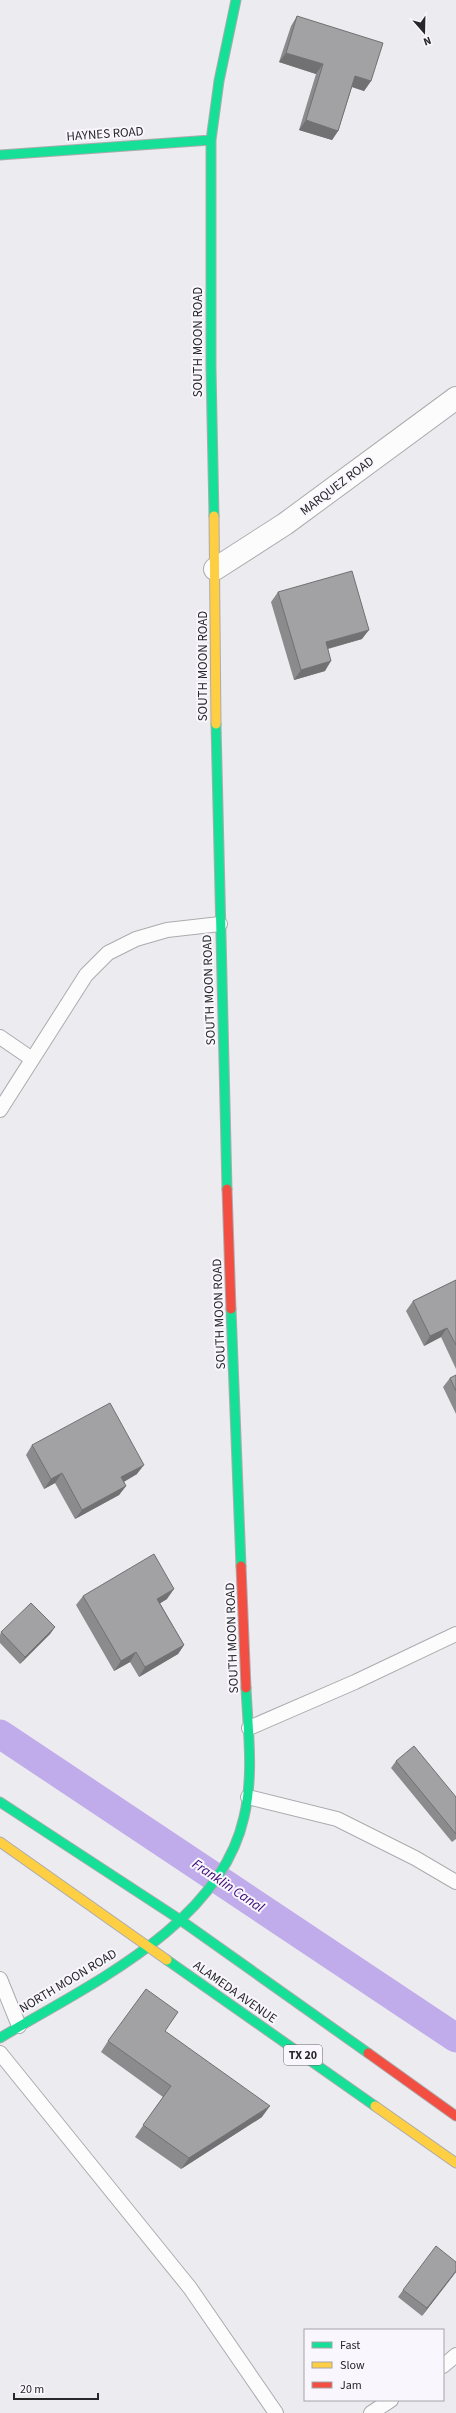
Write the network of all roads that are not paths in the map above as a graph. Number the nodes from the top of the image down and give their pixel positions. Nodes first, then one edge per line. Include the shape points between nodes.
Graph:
1 (236, 0) edge
2 (211, 140) junction
3 (0, 155) edge
4 (456, 398) edge
5 (215, 569) junction
6 (220, 924) junction
7 (0, 1037) edge
8 (32, 1059) junction
9 (0, 1110) edge
10 (456, 1634) edge
11 (248, 1728) junction
12 (248, 1797) junction
13 (0, 1802) edge
14 (0, 1842) edge
15 (456, 1882) edge
16 (179, 1919) junction
17 (149, 1947) junction
18 (0, 1979) edge
19 (19, 2026) junction
20 (0, 2038) edge
21 (0, 2054) edge
22 (456, 2116) edge
23 (456, 2163) edge
24 (456, 2355) edge
25 (444, 2365) edge
26 (389, 2401) edge
27 (276, 2413) edge
28 (371, 2413) edge

1 - 2 street, SOUTH MOON ROAD via 219,81
2 - 3 street, HAYNES ROAD
2 - 5 street, SOUTH MOON ROAD via 211,368
4 - 5 street, MARQUEZ ROAD via 285,524
5 - 6 street, SOUTH MOON ROAD
6 - 8 lane via 167,930 136,939 108,953 86,975
6 - 11 street, SOUTH MOON ROAD via 231,1318
7 - 8 lane
8 - 9 lane
10 - 11 lane via 355,1682
11 - 12 street, SOUTH MOON ROAD
12 - 15 lane via 337,1819 415,1858
12 - 16 street, SOUTH MOON ROAD via 241,1830 232,1852 208,1891
13 - 16 street, ALAMEDA AVENUE
14 - 17 street, ALAMEDA AVENUE / TX 20
16 - 17 street, SOUTH MOON ROAD
16 - 22 street, ALAMEDA AVENUE
17 - 19 street, NORTH MOON ROAD
17 - 23 street, ALAMEDA AVENUE / TX 20
18 - 19 lane
19 - 20 street, NORTH MOON ROAD
21 - 27 lane via 190,2288
24 - 25 lane
26 - 28 lane

